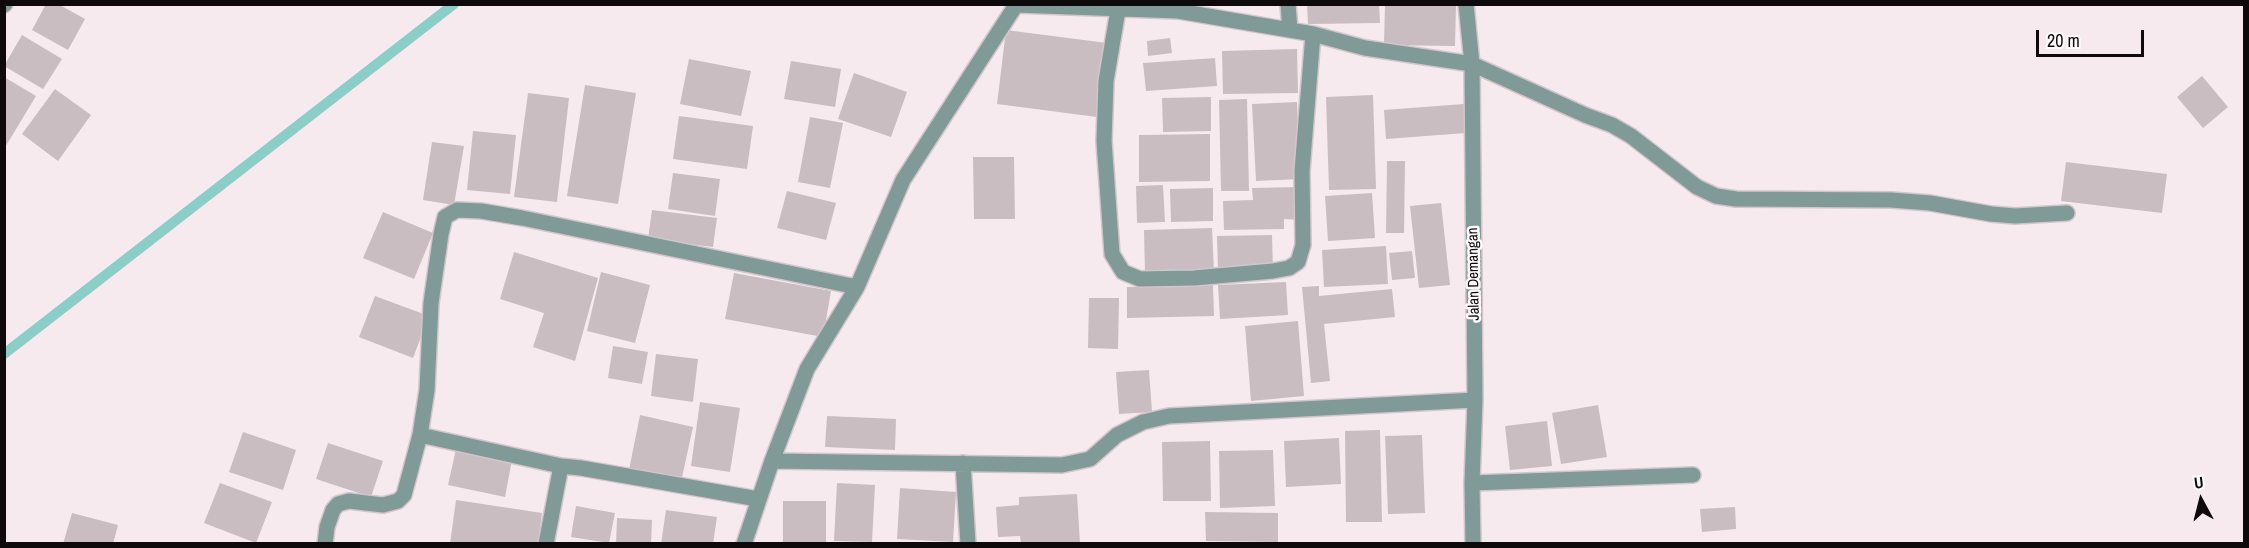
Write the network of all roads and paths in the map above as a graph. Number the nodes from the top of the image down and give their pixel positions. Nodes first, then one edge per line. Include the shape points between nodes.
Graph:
1 (1288, 4) edge
2 (1466, 4) edge
3 (1016, 5) edge
4 (1118, 10) junction
5 (1290, 30) junction
6 (1314, 33) junction
7 (1472, 64) junction
8 (2067, 213) dead end
9 (857, 287) junction
10 (1475, 400) junction
11 (420, 435) junction
12 (772, 461) junction
13 (963, 463) junction
14 (561, 466) junction
15 (1693, 475) dead end
16 (1472, 483) junction
17 (758, 499) junction
18 (325, 543) edge
19 (546, 543) edge
20 (744, 543) edge
21 (968, 543) edge
22 (1473, 543) edge

1 - 5 street
2 - 7 street, Jalan Demangan
3 - 4 street
3 - 9 street via 903,180
4 - 5 street via 1178,11
4 - 6 street via 1106,81 1104,141 1112,254 1123,272 1140,279 1273,271 1298,262 1303,245 1302,171
5 - 6 street
6 - 7 street via 1365,48
7 - 8 street via 1612,125 1697,187 1716,196 1892,200 2015,216
7 - 10 street, Jalan Demangan
9 - 11 street via 522,218 457,210 445,217 441,234
9 - 12 street via 807,369
10 - 13 street via 1169,416 1143,422 1117,435 1090,459 1078,463
10 - 16 street, Jalan Demangan
11 - 14 street
11 - 18 street via 404,495 383,505 349,501 338,504 327,527
12 - 13 street
12 - 17 street
13 - 21 street
14 - 17 street
14 - 19 street
15 - 16 street
16 - 22 street, Jalan Demangan
17 - 20 street

